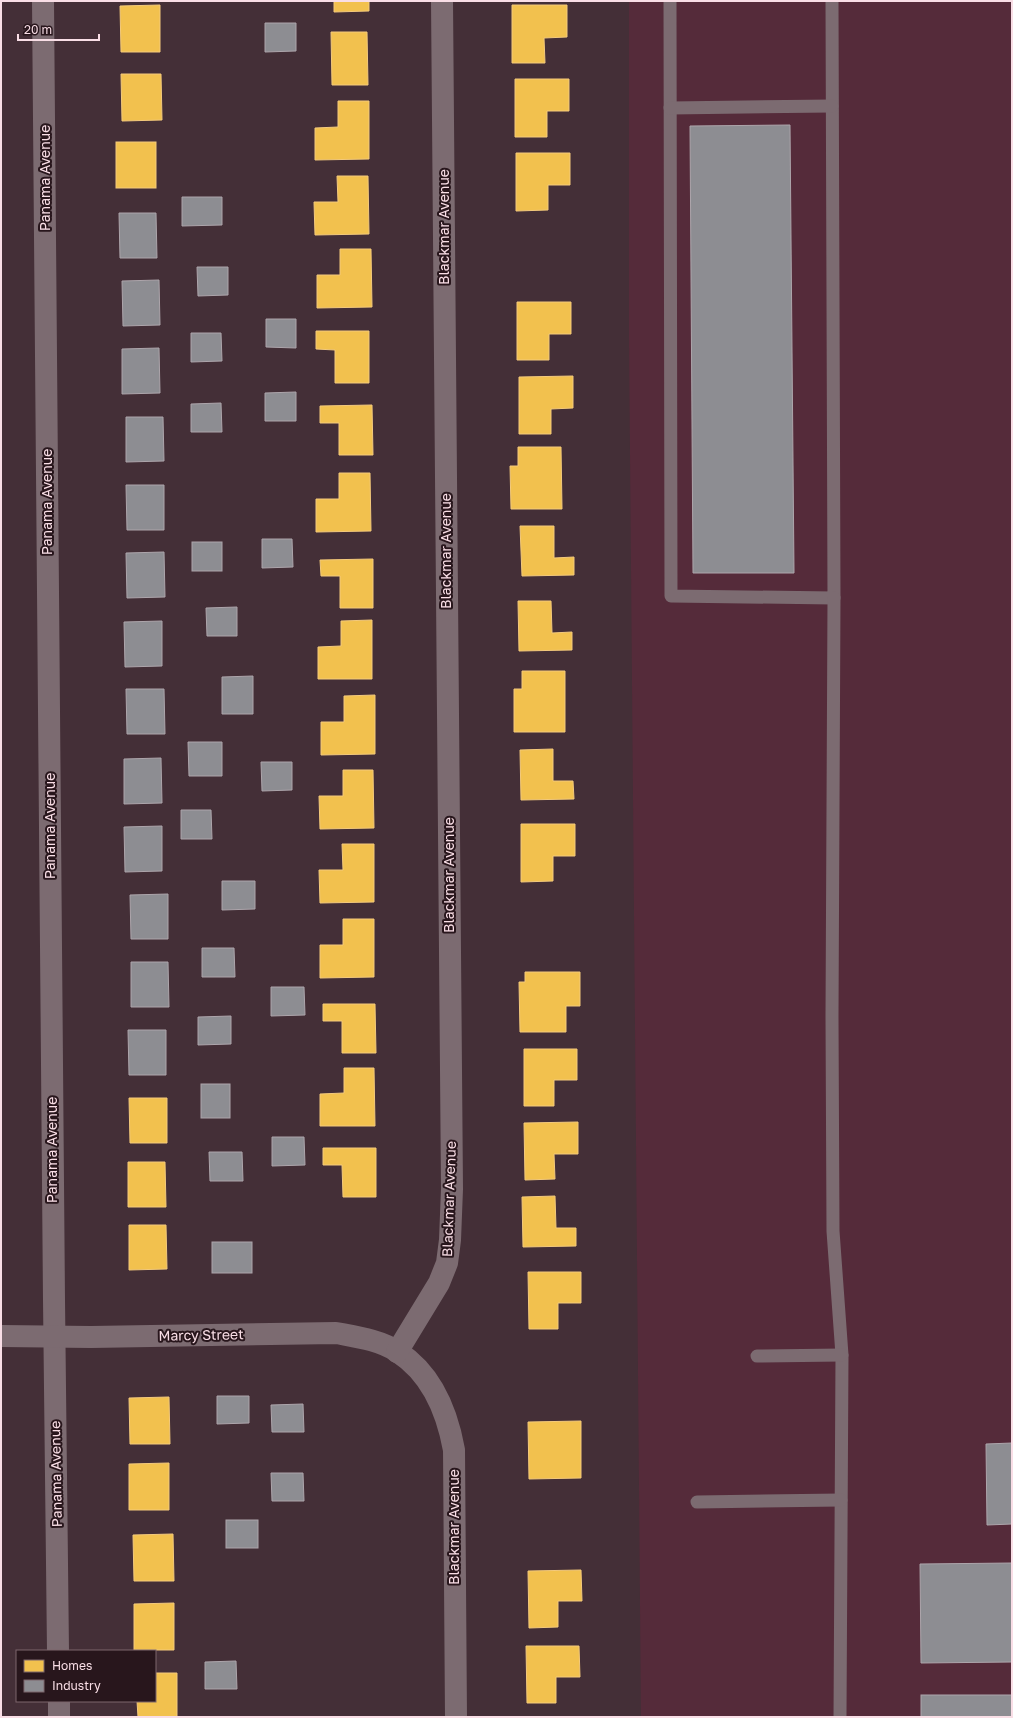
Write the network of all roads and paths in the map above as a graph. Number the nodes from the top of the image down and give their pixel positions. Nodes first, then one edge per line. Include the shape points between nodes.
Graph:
1 (43, 1) edge
2 (442, 1) edge
3 (670, 1) edge
4 (832, 1) edge
5 (832, 106) junction
6 (670, 108) junction
7 (834, 598) junction
8 (1, 1336) edge
9 (54, 1336) junction
10 (398, 1352) junction
11 (842, 1355) junction
12 (757, 1356) dead end
13 (841, 1500) junction
14 (697, 1502) dead end
15 (58, 1650) edge
16 (59, 1702) edge
17 (59, 1717) edge
18 (456, 1717) edge
19 (840, 1717) edge

1 - 9 street, Panama Avenue
2 - 10 street, Blackmar Avenue via 452,1189 447,1263 439,1283
3 - 6 lane
4 - 5 lane
5 - 6 lane
5 - 7 lane
6 - 7 lane via 671,596
7 - 11 lane via 833,1223
8 - 9 street, Marcy Street
9 - 10 street, Marcy Street via 336,1333 362,1337
9 - 15 street, Panama Avenue
10 - 18 street, Blackmar Avenue via 418,1369 433,1387 451,1431 454,1450
11 - 12 lane
11 - 13 lane
13 - 14 lane
13 - 19 lane
16 - 17 street

